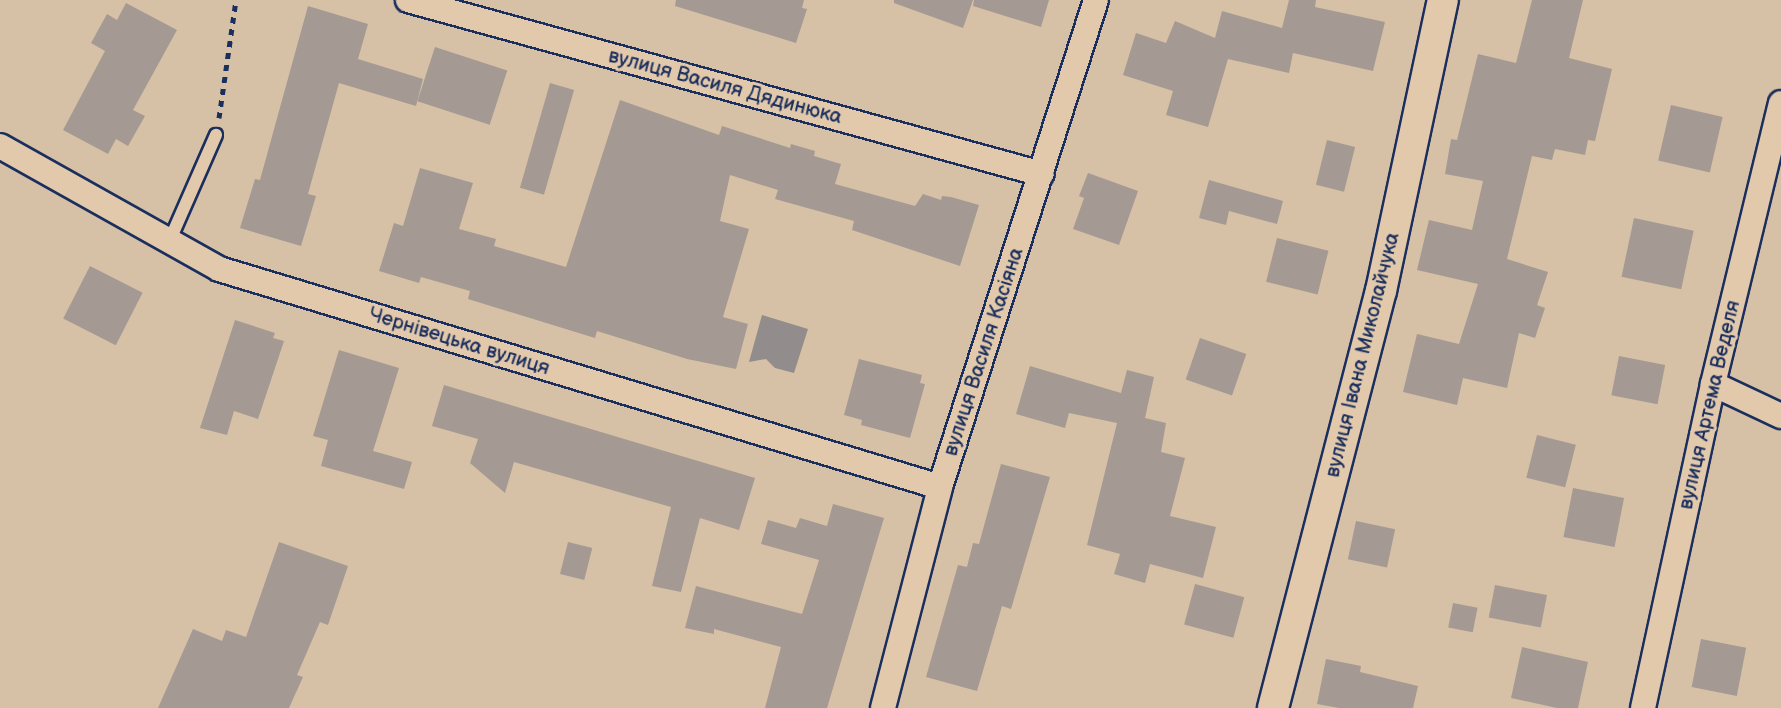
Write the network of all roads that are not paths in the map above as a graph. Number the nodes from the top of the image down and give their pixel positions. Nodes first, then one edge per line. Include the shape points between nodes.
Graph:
1 (408, 0) edge
2 (1096, 0) edge
3 (1443, 0) edge
4 (1781, 103) edge
5 (216, 135) road end
6 (0, 146) edge
7 (1042, 174) junction
8 (169, 242) junction
9 (1713, 384) junction
10 (1781, 416) edge
11 (940, 487) junction
12 (883, 708) edge
13 (1273, 708) edge
14 (1643, 708) edge

1 - 7 street, вулиця Василя Дядинюка
2 - 7 street, вулиця Василя Касіяна
3 - 13 street, вулиця Івана Миколайчука via 1381,291
4 - 9 street, вулиця Артема Веделя
5 - 8 lane
6 - 8 street, Чернівецька вулиця
7 - 11 street, вулиця Василя Касіяна
8 - 11 street, Чернівецька вулиця via 219,269
9 - 10 street
9 - 14 street, вулиця Артема Веделя
11 - 12 street, вулиця Василя Касіяна

